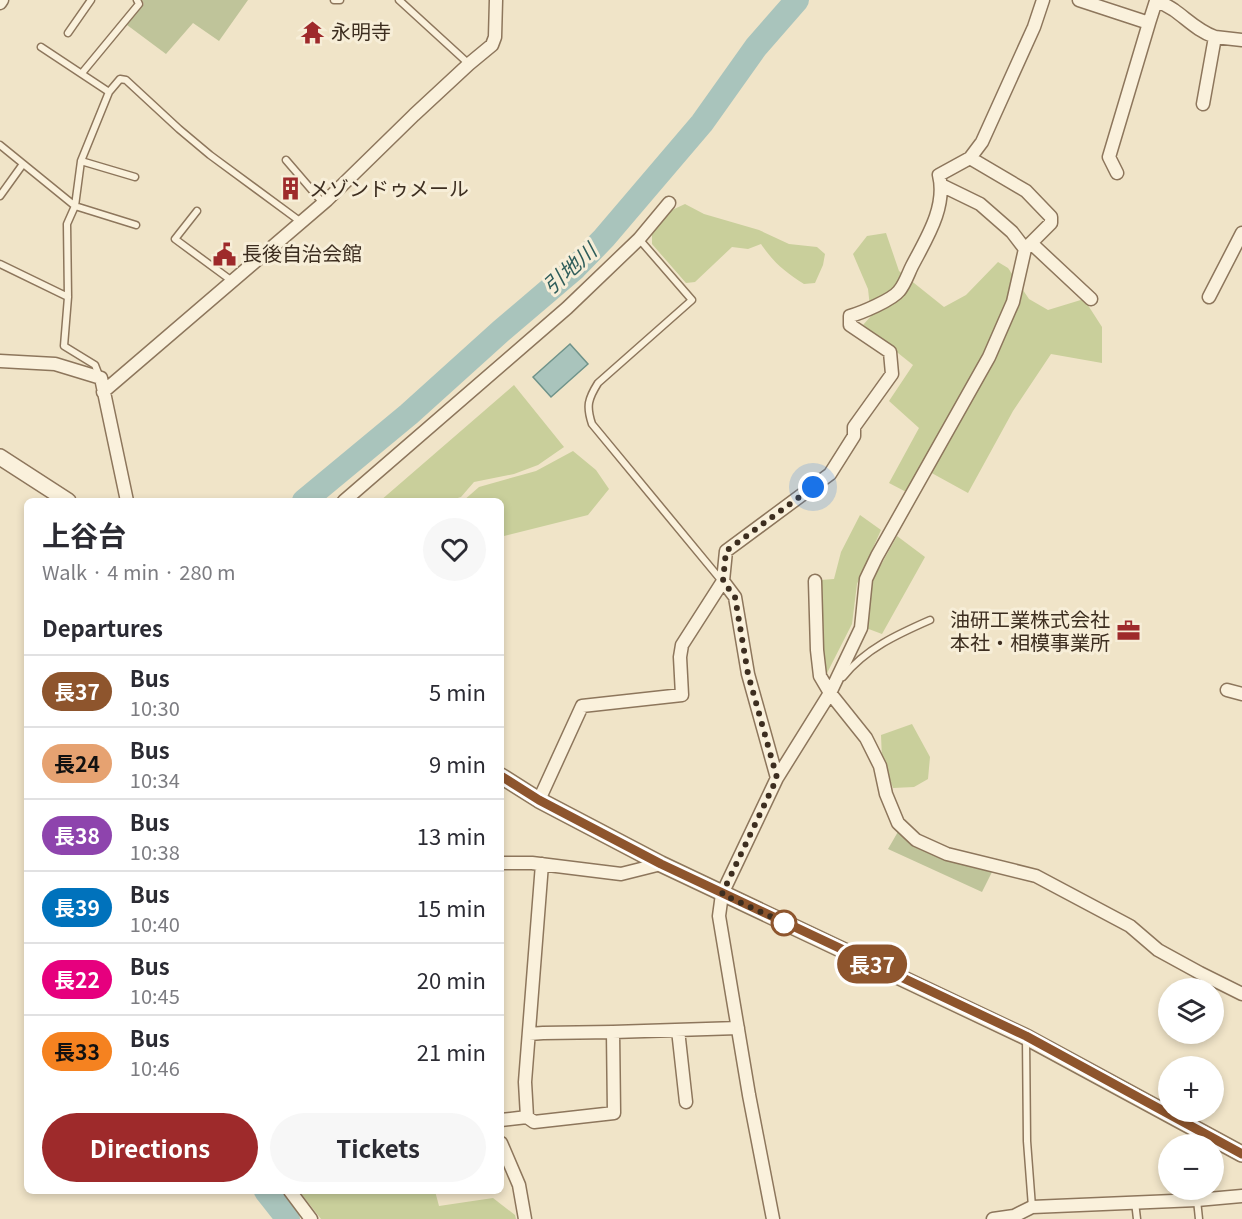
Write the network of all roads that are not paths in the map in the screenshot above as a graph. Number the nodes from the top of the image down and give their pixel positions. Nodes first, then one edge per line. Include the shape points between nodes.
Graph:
1 (92, 0) edge
2 (137, 0) edge
3 (334, 0) edge
4 (340, 0) edge
5 (399, 0) edge
6 (496, 0) edge
7 (1043, 0) edge
8 (1079, 0) edge
9 (1156, 0) edge
10 (1149, 23) junction
11 (69, 33) dead end
12 (1215, 37) junction
13 (1242, 40) edge
14 (40, 47) dead end
15 (469, 64) junction
16 (82, 74) junction
17 (109, 92) junction
18 (1203, 104) dead end
19 (0, 145) edge
20 (970, 158) junction
21 (286, 160) dead end
22 (81, 161) junction
23 (23, 164) junction
24 (1117, 173) dead end
25 (135, 177) dead end
26 (941, 185) junction
27 (0, 196) edge
28 (324, 203) junction
29 (669, 203) dead end
30 (75, 206) junction
31 (197, 211) dead end
32 (302, 223) junction
33 (136, 225) dead end
34 (1242, 233) edge
35 (639, 239) junction
36 (1028, 246) junction
37 (0, 264) edge
38 (232, 281) junction
39 (68, 297) junction
40 (1209, 297) dead end
41 (1090, 299) dead end
42 (0, 362) edge
43 (101, 378) junction
44 (103, 392) junction
45 (0, 458) edge
46 (63, 498) edge
47 (126, 498) edge
48 (347, 498) edge
49 (723, 581) junction
50 (815, 581) dead end
51 (930, 620) dead end
52 (1227, 690) dead end
53 (830, 693) junction
54 (1242, 694) edge
55 (504, 778) edge
56 (777, 778) junction
57 (539, 800) junction
58 (504, 863) edge
59 (542, 864) junction
60 (661, 864) junction
61 (722, 894) junction
62 (1242, 994) edge
63 (738, 1028) junction
64 (678, 1030) junction
65 (613, 1032) junction
66 (529, 1034) junction
67 (1026, 1036) junction
68 (686, 1102) dead end
69 (527, 1117) junction
70 (504, 1120) edge
71 (504, 1150) edge
72 (1242, 1154) edge
73 (292, 1194) edge
74 (1242, 1196) edge
75 (1224, 1198) edge
76 (1197, 1200) joint
77 (1136, 1202) junction
78 (1082, 1206) junction
79 (1032, 1207) junction
80 (311, 1219) edge
81 (525, 1219) edge
82 (773, 1219) edge
83 (993, 1219) edge
84 (1083, 1219) edge
85 (1137, 1219) edge
86 (1199, 1219) edge

1 - 11 lane
2 - 16 lane via 139,4
3 - 4 lane
5 - 15 lane
6 - 15 street via 492,45
7 - 20 street via 982,142
8 - 10 street
9 - 10 street
9 - 12 street
10 - 24 street via 1108,157
12 - 13 street
12 - 18 street
14 - 16 lane
15 - 28 street
16 - 17 lane
17 - 22 lane
17 - 32 lane via 120,79 126,80 210,155
19 - 23 lane
20 - 26 street via 939,175
20 - 36 street via 1026,191 1051,217 1051,223
21 - 28 lane
22 - 25 lane
22 - 30 lane
23 - 27 lane
23 - 30 lane
26 - 36 street via 980,204
26 - 49 street via 933,227 898,293 850,316 850,325 890,352 892,374 854,427 854,436 830,474 726,551
28 - 32 street
29 - 35 street
30 - 33 lane
30 - 39 lane via 67,224
31 - 38 lane via 176,239
32 - 38 street
34 - 40 street
35 - 48 street via 567,308
35 - 49 lane via 692,300 598,383 588,410 592,424
36 - 41 street
36 - 53 street via 1013,302 989,357 866,579 861,628
37 - 39 lane
38 - 44 street
39 - 43 lane via 64,346 95,365
42 - 43 street via 55,364
43 - 44 street
44 - 47 street
45 - 46 street
49 - 56 street via 735,597 748,674
49 - 57 street via 682,645 682,695 582,706
50 - 53 street via 820,676
51 - 53 lane via 901,632 854,663
52 - 54 street
53 - 56 street
53 - 62 street via 866,738 880,766 898,823 916,840 947,854 1036,876 1130,926 1158,950
55 - 57 street
56 - 61 street
57 - 60 street
58 - 59 street
59 - 60 street via 621,874
59 - 66 street
60 - 61 street
61 - 63 street via 719,916
61 - 67 street
63 - 64 street
63 - 82 street
64 - 65 street
64 - 68 street
65 - 66 street
65 - 69 street via 614,1113 534,1122
66 - 69 street
67 - 72 street
67 - 79 lane
69 - 70 street
71 - 81 street via 519,1185
73 - 80 street
74 - 75 street
76 - 77 street
76 - 86 lane
77 - 78 street
77 - 85 lane
78 - 79 street
78 - 84 street
79 - 83 street via 1014,1216

